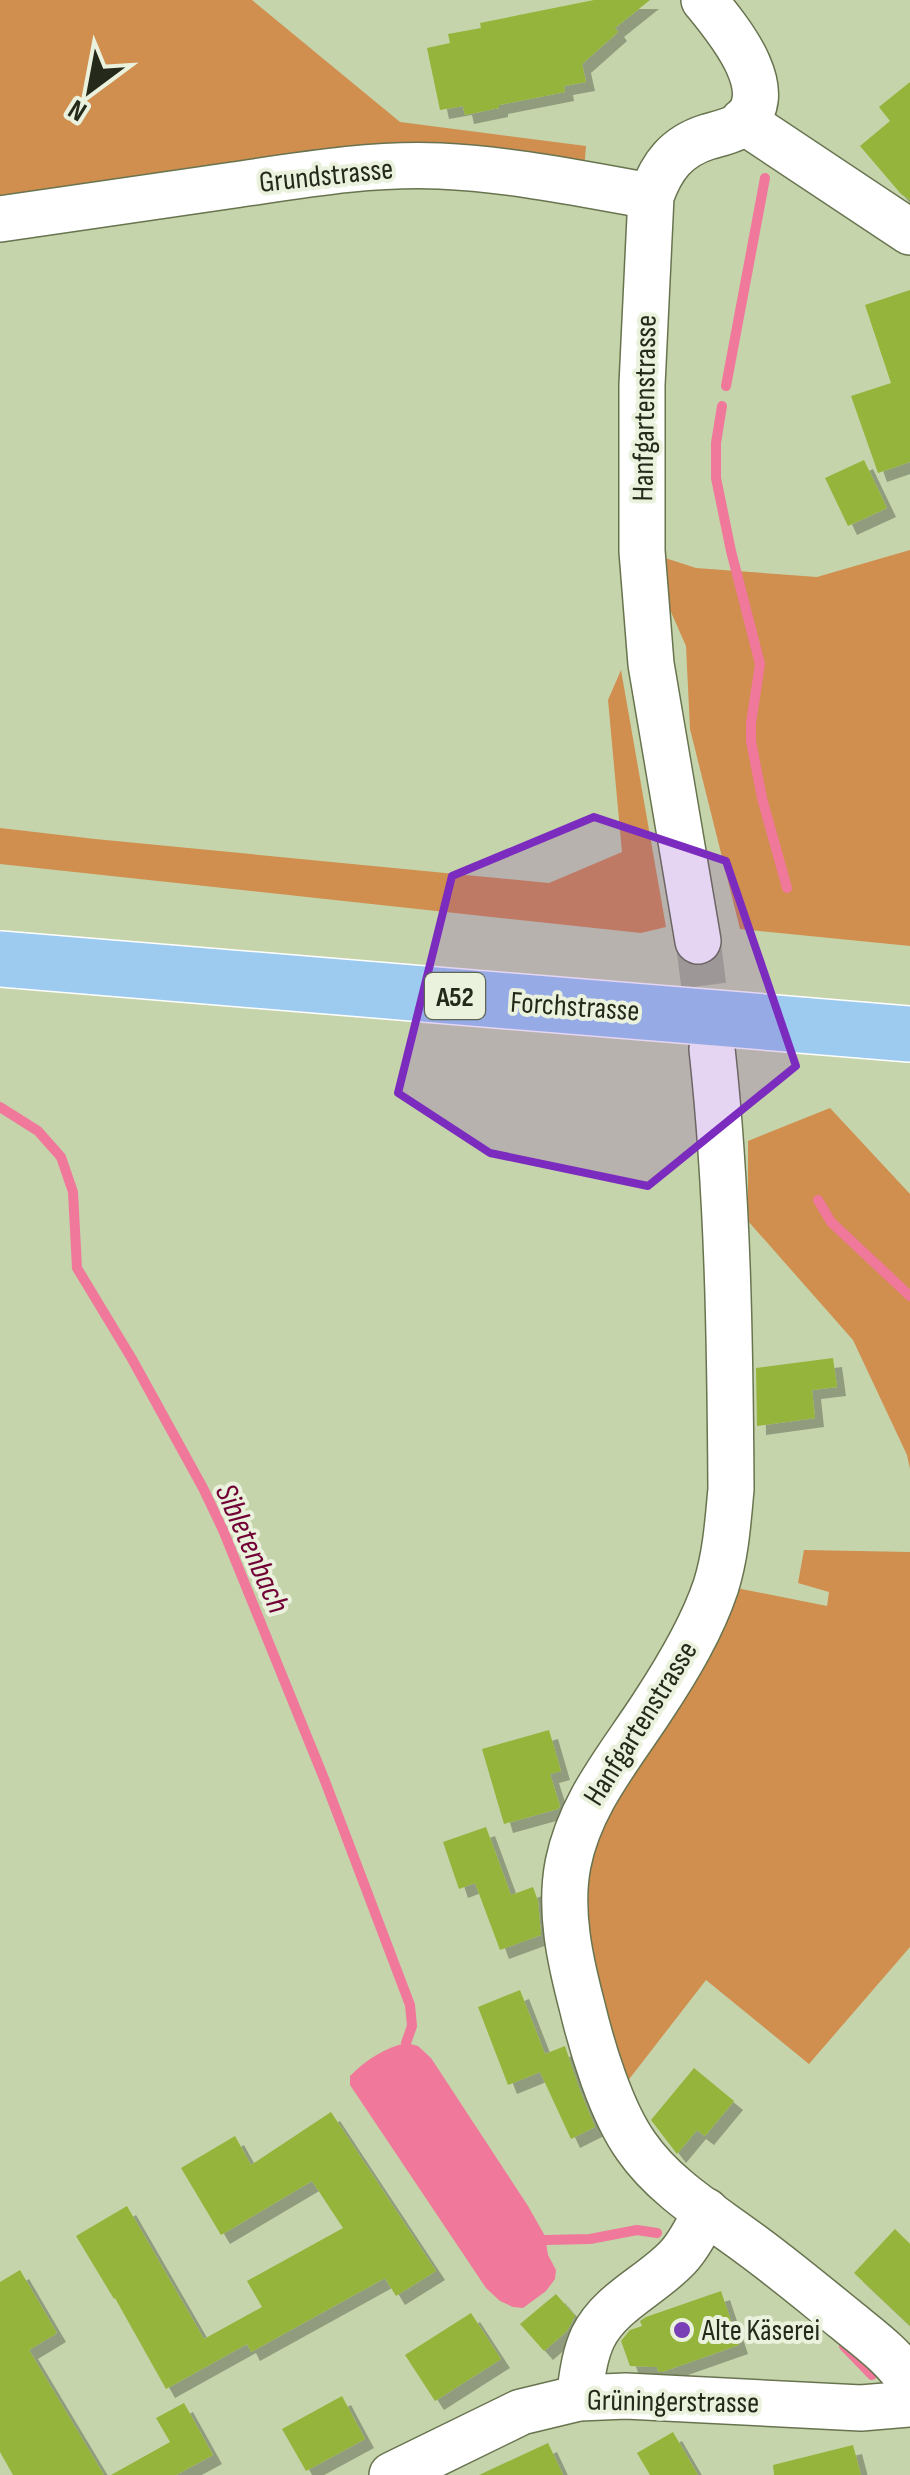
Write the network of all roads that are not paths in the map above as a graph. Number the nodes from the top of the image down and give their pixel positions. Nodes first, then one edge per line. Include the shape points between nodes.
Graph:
1 (704, 0) edge
2 (744, 121) junction
3 (652, 196) junction
4 (0, 219) edge
5 (910, 232) edge
6 (0, 922) edge
7 (698, 942) tunnel mouth
8 (0, 959) edge
9 (910, 997) edge
10 (910, 1034) edge
11 (712, 1048) tunnel mouth
12 (706, 2211) junction
13 (910, 2382) edge
14 (580, 2398) junction
15 (910, 2404) edge
16 (392, 2475) edge

1 - 2 street via 754,82
2 - 3 street, Hanfgartenstrasse via 675,153
2 - 5 street
3 - 4 street, Grundstrasse via 520,174 394,166
3 - 7 street, Hanfgartenstrasse via 642,551 651,664
6 - 9 highway, Forchstrasse / A52
8 - 10 highway, Forchstrasse / A52
11 - 12 street, Hanfgartenstrasse via 729,1273 731,1489 723,1554 690,1646 588,1804 568,1866 565,1903 575,1980 612,2100 649,2163
12 - 13 street, Hanfgartenstrasse via 875,2344
12 - 14 street via 678,2257 595,2332
14 - 15 street, Grüningerstrasse
14 - 16 street, Grüningerstrasse via 521,2412

